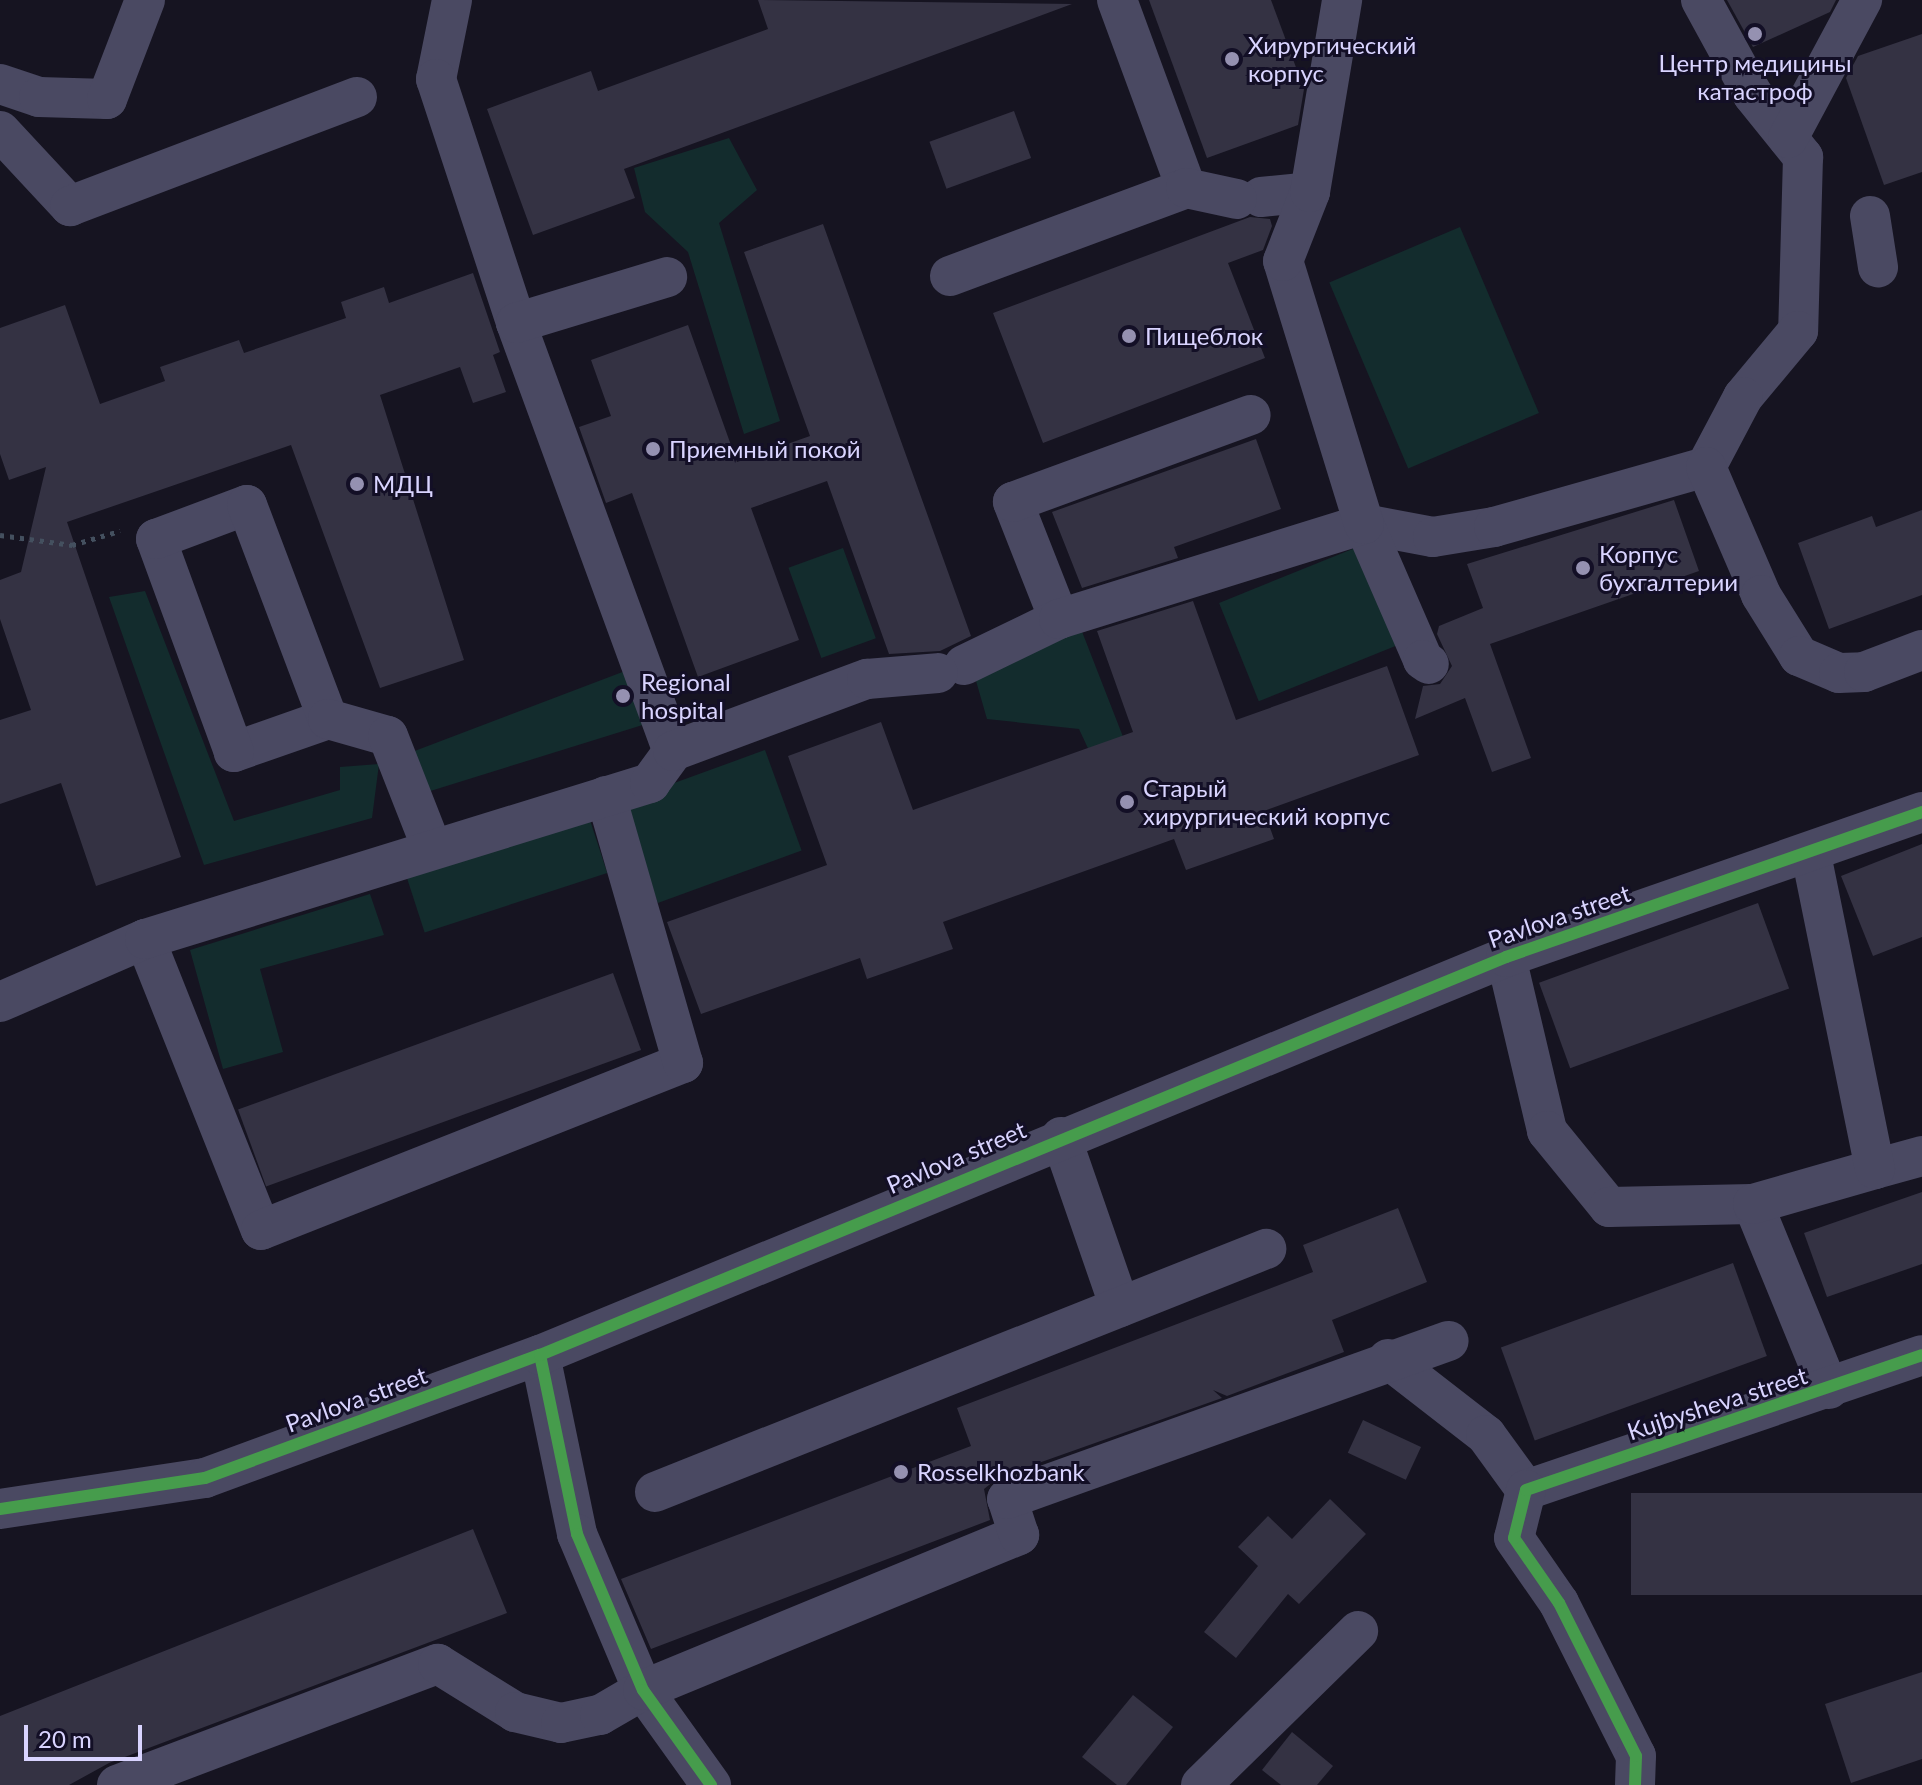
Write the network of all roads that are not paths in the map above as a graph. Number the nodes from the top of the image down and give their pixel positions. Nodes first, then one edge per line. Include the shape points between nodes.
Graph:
1 (145, 0) edge
2 (452, 0) edge
3 (1117, 0) edge
4 (1342, 0) edge
5 (1701, 0) edge
6 (1862, 0) edge
7 (0, 84) edge
8 (357, 97) dead end
9 (0, 131) edge
10 (1788, 138) junction
11 (1186, 188) junction
12 (1310, 192) junction
13 (1870, 216) dead end
14 (1878, 267) dead end
15 (950, 276) dead end
16 (667, 277) dead end
17 (516, 323) junction
18 (1251, 415) dead end
19 (1706, 467) junction
20 (1364, 524) junction
21 (1059, 619) junction
22 (1922, 650) edge
23 (1429, 664) dead end
24 (328, 719) junction
25 (673, 751) junction
26 (606, 796) junction
27 (1922, 812) edge
28 (432, 848) junction
29 (1811, 854) junction
30 (145, 939) junction
31 (1506, 957) junction
32 (0, 1002) edge
33 (1061, 1137) junction
34 (1922, 1156) edge
35 (1875, 1169) junction
36 (1753, 1204) junction
37 (1266, 1249) dead end
38 (1120, 1307) junction
39 (1449, 1341) dead end
40 (540, 1355) junction
41 (1922, 1355) edge
42 (1388, 1359) junction
43 (1829, 1389) junction
44 (1526, 1490) junction
45 (655, 1492) dead end
46 (0, 1509) edge
47 (1358, 1631) dead end
48 (643, 1690) junction
49 (215, 1744) junction
50 (117, 1785) edge
51 (184, 1785) edge
52 (711, 1785) edge
53 (1201, 1785) edge
54 (1635, 1785) edge

1 - 7 street via 107,99 39,97
2 - 17 street via 436,79
3 - 11 street
4 - 12 street
5 - 10 street via 1753,95
6 - 10 street
8 - 9 street via 70,206
10 - 19 street via 1803,157 1798,331 1743,397
11 - 12 street via 1249,198
11 - 15 street
12 - 20 street via 1283,261
13 - 14 street
16 - 17 street
17 - 25 street
18 - 21 street via 1013,502
19 - 20 street via 1494,527 1433,537
19 - 22 street via 1761,595 1799,656 1839,673 1864,672
20 - 21 street
20 - 23 street
21 - 25 street via 951,669 867,679
24 - 24 street via 247,505 156,539 234,752
24 - 28 street via 388,736
25 - 26 street via 650,783
26 - 28 street
26 - 30 street via 683,1063 261,1230
27 - 29 street, Pavlova street
28 - 30 street
29 - 31 street, Pavlova street
29 - 35 street
30 - 32 street
31 - 33 street, Pavlova street
31 - 36 street via 1547,1131 1609,1207
33 - 38 street
33 - 40 street, Pavlova street
34 - 35 street
35 - 36 street
36 - 43 street
37 - 38 street
38 - 45 street
39 - 42 street
40 - 46 street, Pavlova street via 205,1478
40 - 48 street via 577,1534
41 - 43 street, Kujbysheva street
42 - 44 street via 1486,1435
42 - 48 street via 1007,1499 1019,1535
43 - 44 street, Kujbysheva street
44 - 54 street via 1514,1538 1559,1603 1636,1756
47 - 53 street
48 - 49 street via 600,1715 561,1723 515,1712 438,1664
48 - 52 street
49 - 50 street
49 - 51 street

